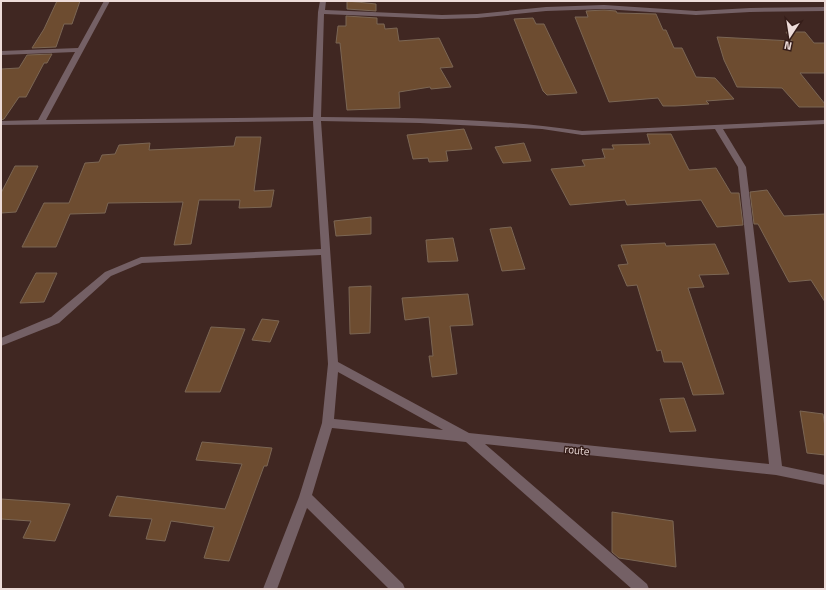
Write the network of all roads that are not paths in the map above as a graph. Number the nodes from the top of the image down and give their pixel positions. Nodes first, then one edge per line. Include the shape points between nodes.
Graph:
1 (107, 1) edge
2 (323, 1) edge
3 (818, 1) edge
4 (825, 8) edge
5 (321, 12) junction
6 (80, 50) junction
7 (1, 53) edge
8 (317, 119) junction
9 (41, 122) junction
10 (825, 122) edge
11 (1, 123) edge
12 (718, 127) junction
13 (325, 252) junction
14 (1, 342) edge
15 (333, 364) junction
16 (328, 423) junction
17 (470, 438) junction
18 (776, 470) junction
19 (825, 480) edge
20 (305, 497) junction
21 (270, 589) edge
22 (398, 589) edge
23 (642, 589) edge

1 - 6 street
2 - 5 street
3 - 4 street
4 - 5 street via 696,13 604,7 442,17
5 - 8 street
6 - 7 street
6 - 9 street
8 - 9 street
8 - 12 street via 542,127 582,133
8 - 13 street
9 - 11 street
10 - 12 street
12 - 18 street via 742,167
13 - 14 street via 141,260 108,274 55,320
13 - 15 street
15 - 16 street
15 - 17 street
16 - 17 street, route
16 - 20 street
17 - 18 street, route
17 - 23 street
18 - 19 street, route
20 - 21 street
20 - 22 street

